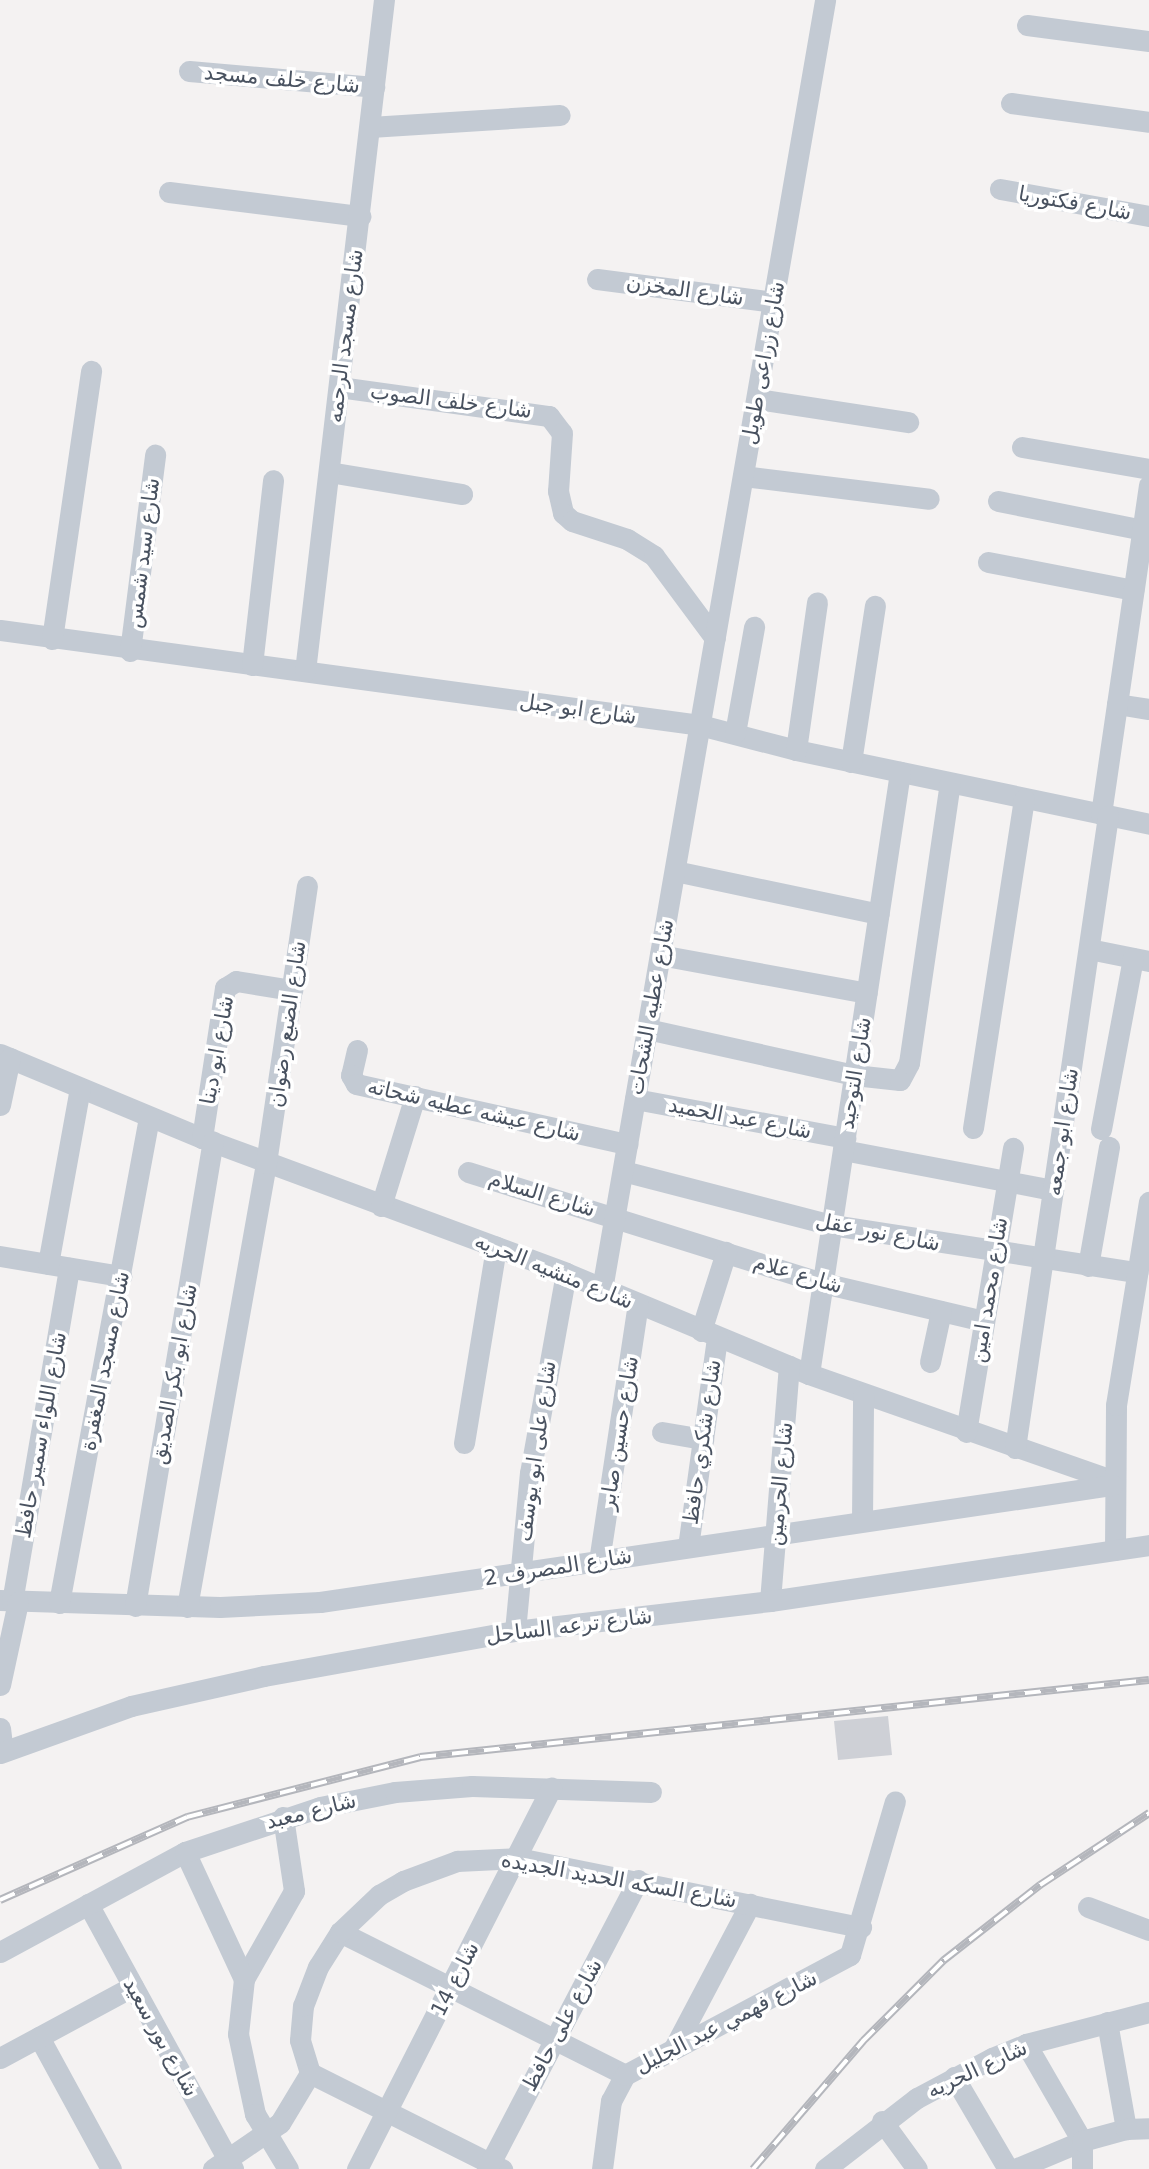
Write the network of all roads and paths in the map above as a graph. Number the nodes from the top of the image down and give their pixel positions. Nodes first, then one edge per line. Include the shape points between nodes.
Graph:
1 (384, 0) edge
2 (825, 0) edge
3 (1027, 25) dead end
4 (1149, 41) edge
5 (189, 71) dead end
6 (374, 87) junction
7 (1011, 103) dead end
8 (560, 115) dead end
9 (1149, 122) edge
10 (370, 128) junction
11 (1000, 189) dead end
12 (169, 192) dead end
13 (360, 216) junction
14 (1149, 216) edge
15 (597, 279) dead end
16 (773, 302) junction
17 (91, 371) dead end
18 (339, 387) junction
19 (757, 399) junction
20 (908, 422) dead end
21 (1022, 447) dead end
22 (155, 455) dead end
23 (1149, 469) edge
24 (329, 472) junction
25 (743, 476) junction
26 (272, 480) dead end
27 (1149, 485) edge
28 (462, 494) dead end
29 (929, 499) dead end
30 (998, 501) dead end
31 (1143, 530) junction
32 (1144, 552) edge
33 (988, 562) dead end
34 (1133, 590) junction
35 (817, 602) dead end
36 (875, 606) dead end
37 (1140, 617) edge
38 (754, 626) dead end
39 (0, 630) edge
40 (715, 638) junction
41 (52, 639) junction
42 (130, 651) junction
43 (252, 665) junction
44 (305, 671) junction
45 (1117, 704) junction
46 (1149, 709) edge
47 (700, 725) junction
48 (735, 733) junction
49 (796, 750) junction
50 (851, 762) junction
51 (900, 772) junction
52 (950, 783) junction
53 (1024, 799) junction
54 (1105, 815) junction
55 (1149, 824) edge
56 (675, 871) junction
57 (307, 886) dead end
58 (879, 914) junction
59 (1088, 949) junction
60 (660, 955) junction
61 (1141, 960) edge
62 (292, 990) junction
63 (867, 993) junction
64 (647, 1029) junction
65 (357, 1050) dead end
66 (5, 1056) edge
67 (855, 1075) junction
68 (79, 1088) junction
69 (415, 1096) junction
70 (635, 1099) junction
71 (0, 1105) edge
72 (149, 1118) junction
73 (973, 1128) dead end
74 (208, 1140) junction
75 (627, 1144) junction
76 (844, 1144) junction
77 (1013, 1147) dead end
78 (266, 1163) junction
79 (623, 1171) junction
80 (468, 1172) dead end
81 (1007, 1181) junction
82 (1053, 1190) junction
83 (1149, 1202) edge
84 (381, 1206) junction
85 (615, 1217) junction
86 (832, 1225) junction
87 (496, 1247) junction
88 (726, 1252) junction
89 (995, 1254) junction
90 (0, 1256) edge
91 (1042, 1260) junction
92 (48, 1264) junction
93 (1088, 1266) junction
94 (69, 1268) junction
95 (566, 1273) junction
96 (121, 1276) junction
97 (823, 1283) junction
98 (1140, 1286) edge
99 (602, 1289) junction
100 (638, 1304) junction
101 (941, 1311) junction
102 (984, 1321) junction
103 (709, 1334) junction
104 (929, 1362) dead end
105 (799, 1370) junction
106 (863, 1395) junction
107 (663, 1432) dead end
108 (966, 1432) junction
109 (703, 1439) junction
110 (464, 1443) dead end
111 (1015, 1448) junction
112 (1112, 1482) junction
113 (862, 1520) junction
114 (775, 1534) junction
115 (1149, 1545) edge
116 (688, 1547) junction
117 (1115, 1550) junction
118 (599, 1561) junction
119 (519, 1574) junction
120 (10, 1601) edge
121 (770, 1601) junction
122 (59, 1603) junction
123 (135, 1606) junction
124 (187, 1607) junction
125 (515, 1631) junction
126 (0, 1685) edge
127 (0, 1728) edge
128 (2, 1752) edge
129 (551, 1788) junction
130 (651, 1792) dead end
131 (895, 1801) dead end
132 (283, 1817) junction
133 (186, 1852) junction
134 (517, 1858) junction
135 (638, 1880) junction
136 (88, 1904) junction
137 (750, 1904) junction
138 (1088, 1907) dead end
139 (861, 1927) junction
140 (1149, 1930) edge
141 (340, 1932) junction
142 (0, 1952) edge
143 (244, 1979) junction
144 (133, 1986) junction
145 (450, 1988) junction
146 (1149, 2012) edge
147 (1107, 2022) junction
148 (39, 2037) junction
149 (554, 2039) junction
150 (1027, 2044) junction
151 (674, 2048) junction
152 (0, 2059) edge
153 (310, 2073) junction
154 (625, 2075) junction
155 (954, 2077) junction
156 (387, 2111) junction
157 (882, 2121) junction
158 (1149, 2128) edge
159 (1126, 2129) junction
160 (266, 2136) junction
161 (1082, 2141) junction
162 (225, 2166) edge
163 (493, 2167) edge
164 (831, 2167) edge
165 (111, 2169) edge
166 (288, 2169) edge
167 (357, 2169) edge
168 (602, 2169) edge
169 (917, 2169) edge
170 (1007, 2169) edge
171 (1015, 2169) edge
172 (1082, 2169) edge

1 - 6 street, شارع مسجد الرحمه
2 - 16 street, شارع زراعى طويل
3 - 4 street
5 - 6 street, شارع خلف مسجد
6 - 10 street, شارع مسجد الرحمه
7 - 9 street
8 - 10 street
10 - 13 street, شارع مسجد الرحمه
11 - 14 street, شارع فكتوريا
12 - 13 street
13 - 18 street, شارع مسجد الرحمه
15 - 16 street, شارع المخزن
16 - 19 street, شارع زراعى طويل
17 - 41 street
18 - 24 street, شارع مسجد الرحمه
18 - 40 street, شارع خلف الصوب via 549,416 562,433 558,491 563,513 572,521 627,539 654,556
19 - 20 street
19 - 25 street, شارع زراعى طويل
21 - 23 street
22 - 42 street, شارع سيد شمس
24 - 28 street
24 - 44 street, شارع مسجد الرحمه
25 - 29 street
25 - 40 street, شارع زراعى طويل
26 - 43 street
27 - 31 street, شارع ابو جمعه
30 - 31 street
31 - 32 street, شارع ابو جمعه
32 - 34 street, شارع ابو جمعه
33 - 34 street
34 - 37 street, شارع ابو جمعه
35 - 49 street
36 - 50 street
37 - 45 street, شارع ابو جمعه
38 - 48 street
39 - 41 street, شارع ابو جبل
40 - 47 street, شارع زراعى طويل
41 - 42 street, شارع ابو جبل
42 - 43 street, شارع ابو جبل
43 - 44 street, شارع ابو جبل
44 - 47 street, شارع ابو جبل
45 - 46 street
45 - 54 street, شارع ابو جمعه
47 - 48 street, شارع ابو جبل
47 - 56 street, شارع عطيه الشحات
48 - 49 street, شارع ابو جبل
49 - 50 street, شارع ابو جبل
50 - 51 street, شارع ابو جبل
51 - 52 street, شارع ابو جبل
51 - 58 street, شارع التوحيد
52 - 53 street, شارع ابو جبل
52 - 67 street via 906,1074 888,1081
53 - 54 street, شارع ابو جبل
53 - 73 street
54 - 55 street, شارع ابو جبل
54 - 59 street, شارع ابو جمعه
56 - 58 street
56 - 60 street, شارع عطيه الشحات
57 - 62 street, شارع الضبع رضوان
58 - 63 street, شارع التوحيد
59 - 61 street
59 - 82 street, شارع ابو جمعه
60 - 63 street
60 - 64 street, شارع عطيه الشحات
61 - 93 street via 1105,1138
62 - 74 street, شارع ابو دينا via 236,981 225,988
62 - 78 street, شارع الضبع رضوان
63 - 67 street, شارع التوحيد
64 - 67 street
64 - 70 street, شارع عطيه الشحات
65 - 69 street, شارع عيشه عطيه شحاته via 351,1075 356,1083
66 - 68 street, شارع منشيه الحريه
66 - 71 street
67 - 76 street, شارع التوحيد
68 - 72 street, شارع منشيه الحريه
68 - 92 street
69 - 75 street, شارع عيشه عطيه شحاته
69 - 84 street
70 - 75 street, شارع عطيه الشحات
70 - 76 street, شارع عبد الحميد
72 - 74 street, شارع منشيه الحريه
72 - 96 street, شارع مسجد المغفرة
74 - 78 street, شارع منشيه الحريه
74 - 123 street, شارع ابو بكر الصديق
75 - 79 street, شارع عطيه الشحات
76 - 81 street, شارع عبد الحميد
76 - 86 street, شارع التوحيد
77 - 81 street, شارع محمد امين
78 - 84 street, شارع منشيه الحريه
78 - 124 street, شارع الضبع رضوان
79 - 85 street, شارع عطيه الشحات
79 - 86 street, شارع نور عقل
80 - 85 street, شارع السلام
81 - 82 street, شارع عبد الحميد
81 - 89 street, شارع محمد امين
82 - 91 street, شارع ابو جمعه
83 - 98 street
84 - 87 street, شارع منشيه الحريه
85 - 88 street, شارع علام
85 - 99 street, شارع عطيه الشحات
86 - 89 street, شارع نور عقل
86 - 97 street, شارع التوحيد
87 - 95 street, شارع منشيه الحريه
87 - 110 street
88 - 97 street, شارع علام
88 - 103 street, شارع شكري حافظ
89 - 91 street, شارع نور عقل
89 - 102 street, شارع محمد امين
90 - 92 street
91 - 93 street, شارع نور عقل
91 - 111 street, شارع ابو جمعه
92 - 94 street
93 - 98 street, شارع نور عقل
94 - 96 street
94 - 120 street, شارع اللواء سمير حافظ
95 - 99 street, شارع منشيه الحريه
95 - 119 street, شارع على ابو يوسف via 538,1422
96 - 122 street, شارع مسجد المغفرة
97 - 101 street, شارع علام
97 - 105 street, شارع التوحيد
98 - 112 street via 1117,1394
99 - 100 street, شارع منشيه الحريه
100 - 103 street, شارع منشيه الحريه
100 - 118 street, شارع حسين صابر
101 - 102 street, شارع علام
101 - 104 street
102 - 108 street, شارع محمد امين
103 - 105 street, شارع منشيه الحريه
103 - 109 street, شارع شكري حافظ
105 - 106 street, شارع منشيه الحريه
105 - 114 street, شارع الحرمين
106 - 108 street, شارع منشيه الحريه
106 - 113 street
107 - 109 street
108 - 111 street, شارع منشيه الحريه
109 - 116 street, شارع شكري حافظ
111 - 112 street, شارع منشيه الحريه
112 - 113 street, شارع المصرف 2
112 - 117 street
113 - 114 street, شارع المصرف 2
114 - 116 street, شارع المصرف 2
114 - 121 street, شارع الحرمين
115 - 117 street, شارع ترعه الساحل
116 - 118 street, شارع المصرف 2
117 - 121 street, شارع ترعه الساحل
118 - 119 street, شارع المصرف 2
119 - 124 street, شارع المصرف 2 via 320,1602
119 - 125 street, شارع على ابو يوسف
120 - 122 street, شارع المصرف 2
120 - 126 street, شارع اللواء سمير حافظ
121 - 125 street, شارع ترعه الساحل
122 - 123 street, شارع المصرف 2
123 - 124 street, شارع المصرف 2
125 - 128 street, شارع ترعه الساحل via 197,1689 131,1706
127 - 128 street
129 - 130 street, شارع معبد
129 - 132 street, شارع معبد via 433,1788
129 - 134 street, شارع 14
131 - 139 street, شارع فهمي عبد الجليل
132 - 133 street, شارع معبد
132 - 143 street via 294,1891
133 - 136 street, شارع معبد
133 - 143 street
134 - 135 street, شارع السكه الحديد الجديده
134 - 141 street, شارع السكه الحديد الجديده via 467,1860 427,1870 379,1895
134 - 145 street, شارع 14
135 - 137 street, شارع السكه الحديد الجديده
135 - 149 street, شارع على حافظ
136 - 142 street, شارع معبد
136 - 144 street, شارع بور سعيد
137 - 139 street, شارع السكه الحديد الجديده
137 - 151 street
138 - 140 street
139 - 151 street, شارع فهمي عبد الجليل via 844,1961
141 - 145 street
141 - 153 street, شارع السكه الحديد الجديده via 318,1967 303,2006 300,2040
143 - 160 street via 238,2034 241,2061
144 - 148 street
144 - 162 street, شارع بور سعيد
145 - 149 street
145 - 156 street, شارع 14
146 - 147 street, شارع الحريه
147 - 150 street, شارع الحريه
147 - 159 street
148 - 152 street
148 - 165 street
149 - 154 street
149 - 163 street, شارع على حافظ
150 - 155 street, شارع الحريه
150 - 161 street
151 - 154 street, شارع فهمي عبد الجليل
153 - 156 street
153 - 160 street via 291,2108
154 - 168 street, شارع فهمي عبد الجليل via 611,2101
155 - 157 street, شارع الحريه
155 - 170 street
156 - 163 street
156 - 167 street, شارع 14
157 - 164 street, شارع الحريه
157 - 169 street
158 - 159 street
159 - 161 street
160 - 162 street
160 - 166 street
161 - 171 street
161 - 172 street

